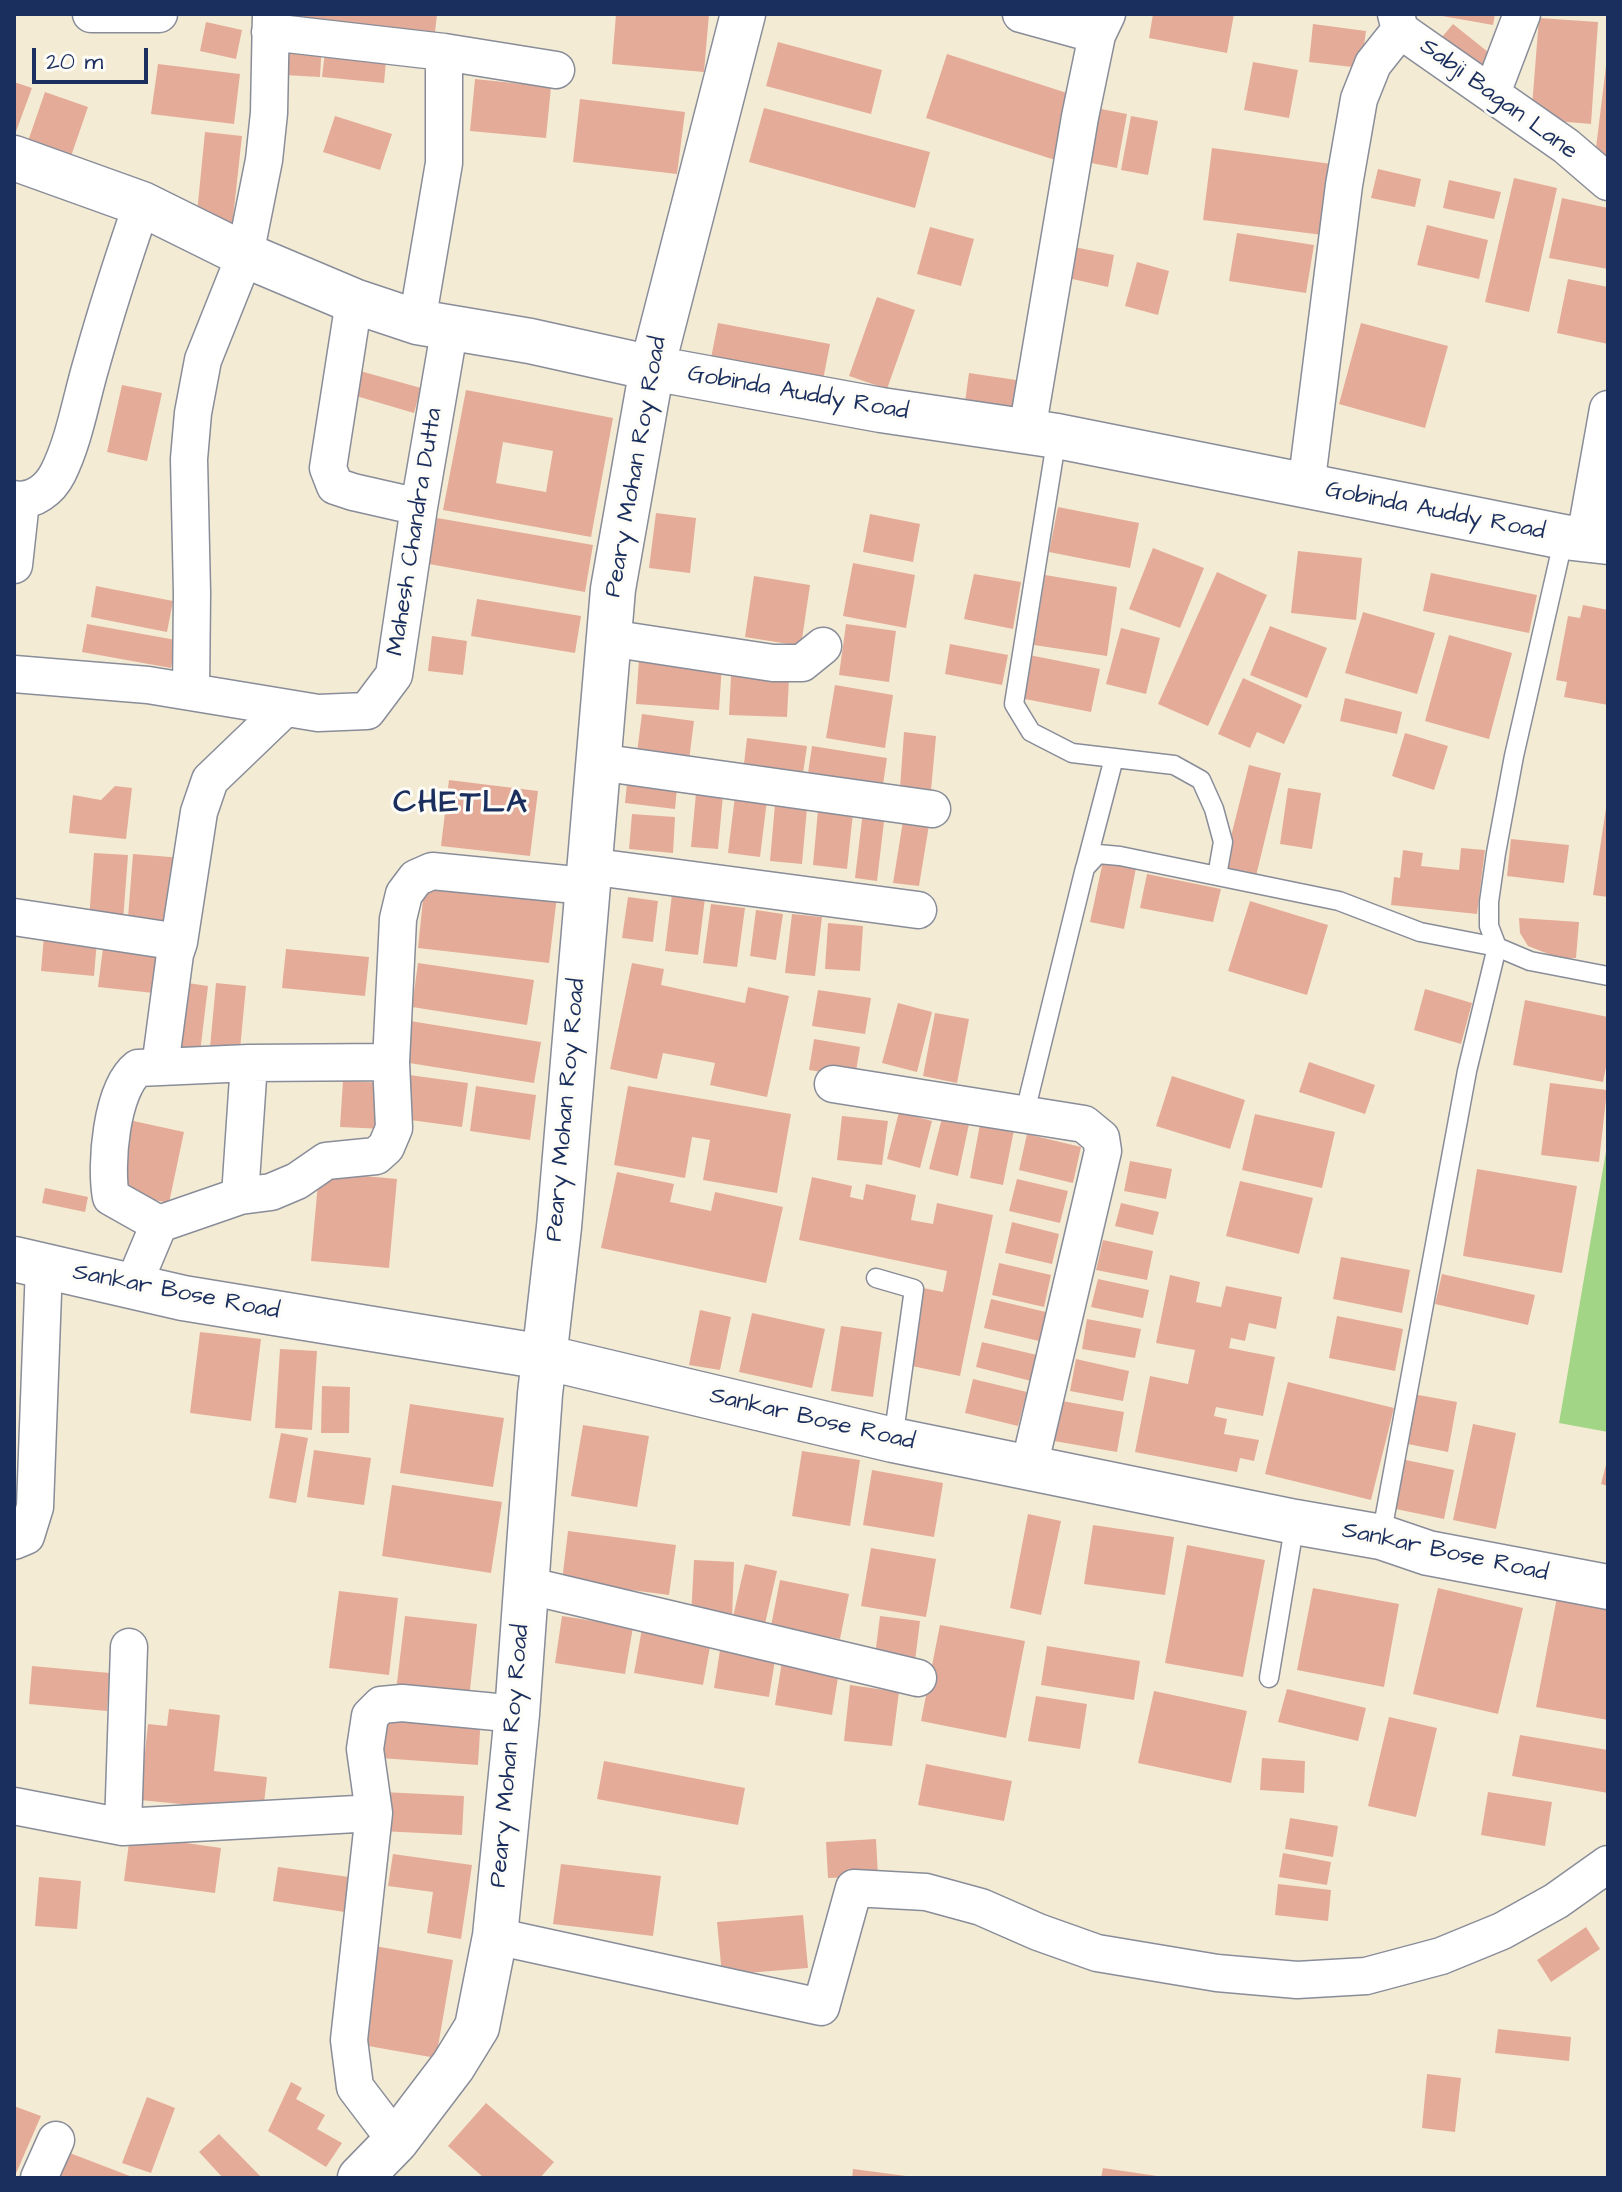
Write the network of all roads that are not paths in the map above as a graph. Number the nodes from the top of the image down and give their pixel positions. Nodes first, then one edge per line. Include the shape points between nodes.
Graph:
1 (91, 14) edge
2 (159, 14) edge
3 (743, 14) edge
4 (1021, 14) edge
5 (1522, 14) edge
6 (1398, 22) edge
7 (271, 23) edge
8 (1102, 24) edge
9 (444, 52) junction
10 (556, 70) dead end
11 (1492, 93) junction
12 (14, 158) edge
13 (1608, 182) edge
14 (142, 204) junction
15 (245, 255) junction
16 (354, 301) junction
17 (434, 324) junction
18 (652, 368) junction
19 (1608, 409) edge
20 (1042, 434) junction
21 (1306, 487) junction
22 (18, 500) edge
23 (419, 507) junction
24 (1585, 539) edge
25 (14, 565) edge
26 (609, 638) junction
27 (823, 646) dead end
28 (14, 674) edge
29 (191, 692) junction
30 (285, 708) junction
31 (1114, 758) junction
32 (598, 762) junction
33 (932, 809) dead end
34 (1085, 868) junction
35 (587, 876) junction
36 (1217, 876) junction
37 (918, 910) dead end
38 (14, 917) edge
39 (179, 942) junction
40 (1497, 947) junction
41 (1608, 976) edge
42 (391, 1062) junction
43 (249, 1063) junction
44 (160, 1067) junction
45 (833, 1084) dead end
46 (1024, 1116) junction
47 (240, 1196) junction
48 (159, 1224) junction
49 (29, 1263) edge
50 (876, 1278) dead end
51 (132, 1288) junction
52 (544, 1357) junction
53 (893, 1440) junction
54 (1029, 1467) junction
55 (1295, 1522) junction
56 (1381, 1537) junction
57 (14, 1541) edge
58 (526, 1585) junction
59 (1608, 1587) edge
60 (129, 1647) dead end
61 (918, 1678) dead end
62 (1269, 1678) dead end
63 (517, 1714) junction
64 (14, 1806) edge
65 (374, 1813) junction
66 (123, 1827) junction
67 (1608, 1864) edge
68 (495, 1936) junction
69 (56, 2140) dead end
70 (396, 2141) junction
71 (39, 2178) edge
72 (360, 2178) edge

1 - 2 street
3 - 18 street, Peary Mohan Roy Road
4 - 8 street
5 - 11 street
6 - 11 street, Sabji Bagan Lane
6 - 21 street via 1359,99
7 - 9 street
7 - 15 street via 266,145
8 - 20 street via 1080,117
9 - 10 street
9 - 17 street, Mahesh Chandra Dutta via 444,163
11 - 13 street, Sabji Bagan Lane
12 - 14 street, Gobinda Auddy Road
14 - 15 street, Gobinda Auddy Road
14 - 22 street via 57,475 43,493
15 - 16 street, Gobinda Auddy Road
15 - 29 street via 203,360 193,413
16 - 17 street, Gobinda Auddy Road
16 - 23 street via 328,468 335,486
17 - 18 street, Gobinda Auddy Road
17 - 23 street, Mahesh Chandra Dutta
18 - 20 street, Gobinda Auddy Road
18 - 26 street, Peary Mohan Roy Road
19 - 24 street
20 - 21 street, Gobinda Auddy Road
20 - 31 lane via 1014,704 1031,732 1072,753
21 - 24 street, Gobinda Auddy Road
22 - 25 street
23 - 30 street, Mahesh Chandra Dutta via 394,675 367,711
24 - 40 lane via 1514,756 1489,902 1489,926
26 - 27 street via 773,663 802,663
26 - 32 street, Peary Mohan Roy Road
28 - 29 street, Mahesh Chandra Dutta
29 - 30 street, Mahesh Chandra Dutta
30 - 39 street via 210,780 199,812
31 - 34 lane
31 - 36 lane via 1174,765 1201,780 1223,842
32 - 33 street
32 - 35 street, Peary Mohan Roy Road
34 - 36 lane via 1098,854
34 - 46 lane
35 - 37 street
35 - 42 street via 432,871 416,878 404,894 398,919
35 - 52 street, Peary Mohan Roy Road
36 - 40 lane via 1339,901 1420,932
38 - 39 street
39 - 44 street
40 - 41 lane via 1530,961
40 - 56 lane via 1467,1071
42 - 43 street
42 - 47 street via 394,1128 376,1156 326,1161 271,1192
43 - 44 street
43 - 47 street
44 - 48 street via 132,1073 115,1111 107,1164 111,1197
45 - 46 street
46 - 54 street via 1084,1124 1101,1138 1103,1151
47 - 48 street
48 - 51 street
49 - 51 street, Sankar Bose Road
49 - 57 street via 35,1507 26,1536
50 - 53 lane via 914,1289
51 - 52 street, Sankar Bose Road
52 - 53 street, Sankar Bose Road
52 - 58 street, Peary Mohan Roy Road
53 - 54 street, Sankar Bose Road
54 - 55 street, Sankar Bose Road
55 - 56 street, Sankar Bose Road
55 - 62 lane
56 - 59 street, Sankar Bose Road via 1428,1553
58 - 61 street
58 - 63 street, Peary Mohan Roy Road
60 - 66 street
63 - 65 street via 381,1705 370,1716 365,1749
63 - 68 street, Peary Mohan Roy Road
64 - 66 street
65 - 66 street
65 - 70 street via 349,2040 355,2087
67 - 68 street via 1502,1931 1441,1956 1366,1976 1297,1980 1097,1953 968,1903 926,1892 854,1888 821,2007
68 - 70 street, Peary Mohan Roy Road via 477,2027
69 - 71 street
70 - 72 street, Peary Mohan Roy Road

